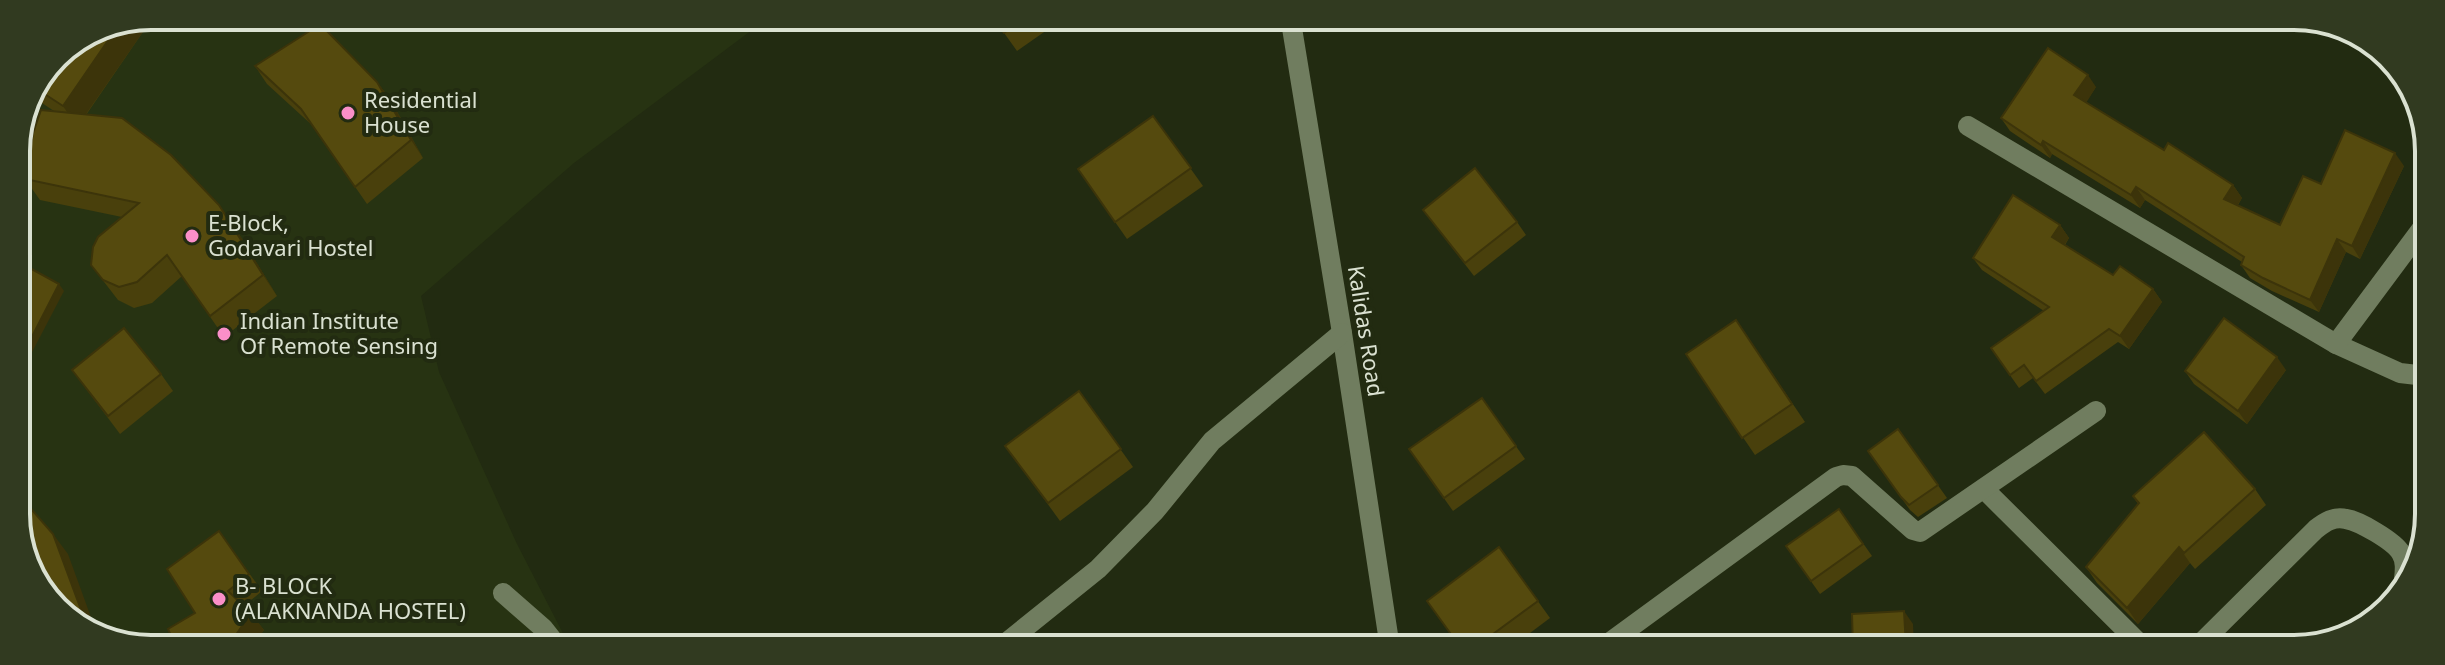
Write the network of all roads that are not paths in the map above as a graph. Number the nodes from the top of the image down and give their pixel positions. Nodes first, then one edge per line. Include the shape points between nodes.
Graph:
1 (1292, 30) edge
2 (1968, 126) dead end
3 (2415, 238) edge
4 (1342, 333) junction
5 (2336, 344) junction
6 (2415, 375) edge
7 (2096, 411) dead end
8 (1984, 489) junction
9 (2403, 565) edge
10 (503, 593) dead end
11 (549, 635) edge
12 (1016, 635) edge
13 (1388, 635) edge
14 (1620, 635) edge
15 (2131, 635) edge
16 (2209, 635) edge

1 - 4 street, Kalidas Road
2 - 5 street
3 - 5 street
4 - 12 street via 1212,441 1098,569
4 - 13 street, Kalidas Road
5 - 6 street
7 - 8 street
8 - 14 street via 1920,532 1852,476 1836,477
8 - 15 street
9 - 16 street via 2395,546 2356,523 2335,518 2316,529
10 - 11 street

